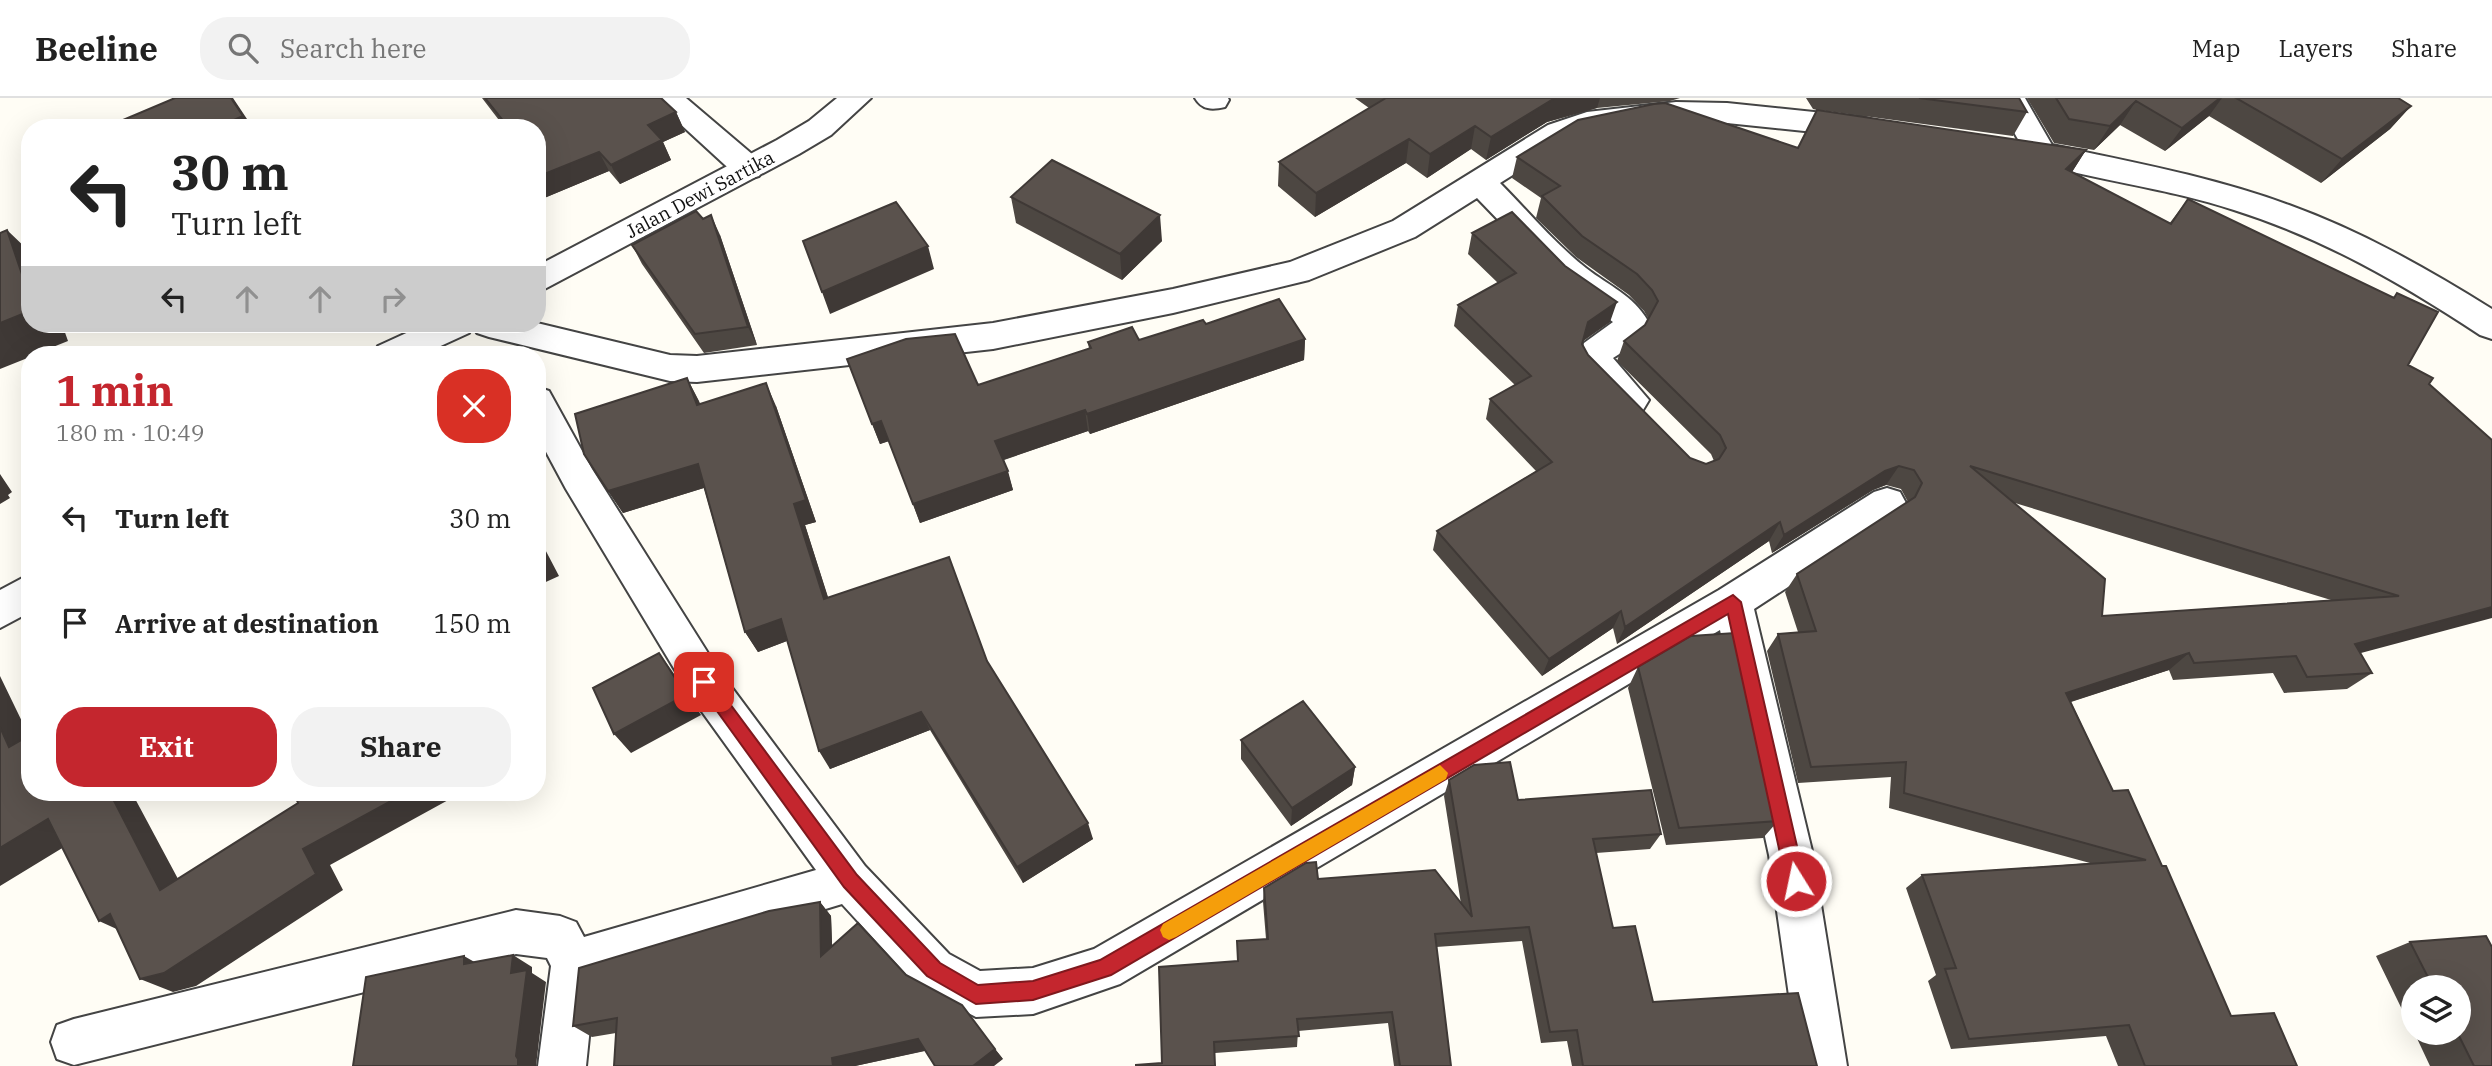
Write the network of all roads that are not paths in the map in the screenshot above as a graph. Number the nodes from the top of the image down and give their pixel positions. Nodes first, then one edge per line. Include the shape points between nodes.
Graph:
1 (667, 98) edge
2 (856, 98) edge
3 (2010, 98) edge
4 (1892, 131) edge
5 (2002, 146) edge
6 (2042, 154) junction
7 (748, 167) junction
8 (1478, 180) junction
9 (546, 276) edge
10 (2492, 326) edge
11 (438, 333) edge
12 (526, 333) edge
13 (409, 346) edge
14 (546, 418) edge
15 (1649, 418) edge
16 (1887, 503) dead end
17 (21, 596) edge
18 (1733, 602) junction
19 (0, 611) edge
20 (850, 881) junction
21 (574, 963) junction
22 (74, 1042) dead end
23 (562, 1066) edge
24 (1824, 1066) edge

1 - 7 street
2 - 7 street, Jalan Dewi Sartika via 820,128
3 - 6 street
4 - 8 street via 1727,113 1631,115 1559,132
5 - 6 street
6 - 10 street via 2190,186 2294,220 2342,240
7 - 9 street, Jalan Dewi Sartika
8 - 12 street via 1404,229 1297,272 993,337 697,369 670,368
8 - 15 street via 1573,276 1620,307 1630,321 1623,335 1596,352 1595,365
11 - 13 street
14 - 20 street via 579,480 704,682
16 - 18 street
17 - 19 street
18 - 20 street via 1104,968 1033,991 976,995 933,970
18 - 24 street via 1791,855
20 - 21 street
21 - 22 street via 560,937 516,932
21 - 23 street

